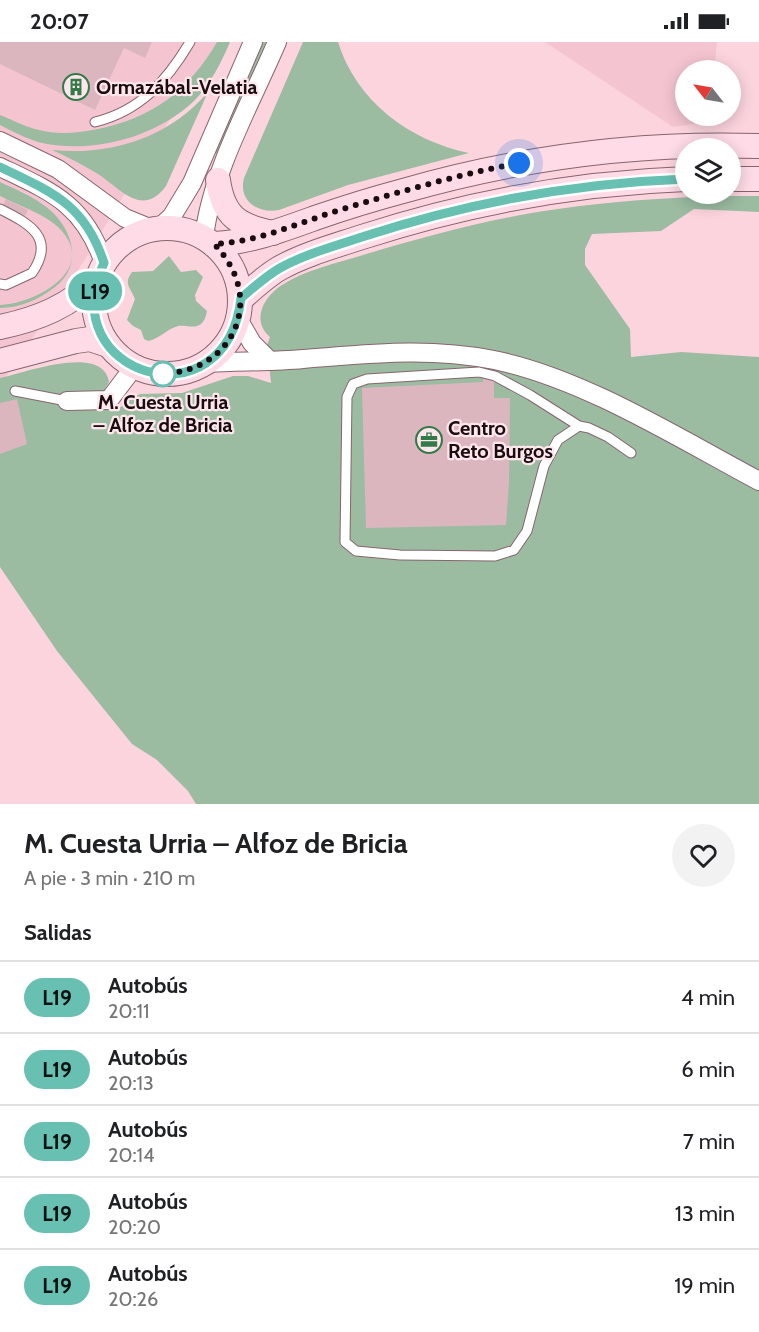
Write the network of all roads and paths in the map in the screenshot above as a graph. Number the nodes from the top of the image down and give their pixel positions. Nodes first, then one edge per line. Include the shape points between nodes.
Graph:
1 (190, 42) edge
2 (253, 42) edge
3 (277, 42) edge
4 (96, 122) dead end
5 (0, 141) edge
6 (759, 146) edge
7 (0, 167) edge
8 (741, 179) edge
9 (759, 179) edge
10 (218, 180) junction
11 (675, 180) edge
12 (0, 209) edge
13 (155, 228) junction
14 (273, 233) junction
15 (209, 241) junction
16 (101, 270) junction
17 (0, 284) edge
18 (239, 309) junction
19 (0, 327) edge
20 (108, 345) junction
21 (0, 361) edge
22 (270, 361) junction
23 (207, 363) junction
24 (134, 367) junction
25 (15, 391) dead end
26 (67, 400) joint
27 (579, 426) junction
28 (631, 453) dead end
29 (759, 481) edge

1 - 4 lane via 174,69 147,97 114,117
2 - 13 street via 192,183 172,216
3 - 10 street
5 - 13 street via 58,169 125,218
6 - 14 main road via 664,147 519,163 466,173
7 - 16 street via 73,208 92,233
8 - 9 main road
10 - 14 main road via 226,208 238,221
10 - 15 street via 210,205
11 - 18 main road via 489,202 408,223 291,262 265,278
12 - 17 lane via 32,227 40,239 41,253 32,273
13 - 15 main road via 182,229
13 - 16 main road via 129,238 115,249
14 - 15 main road via 239,242
15 - 18 main road via 233,268
16 - 19 main road via 82,294 54,310
16 - 20 main road via 94,313
18 - 22 street via 252,343
18 - 23 main road via 226,344
20 - 21 main road via 90,339 76,341
20 - 24 main road
22 - 23 street
22 - 29 street via 409,351 495,360 574,387 620,408
23 - 24 main road via 173,374 155,374
24 - 26 street via 109,400
25 - 26 lane
27 - 27 lane via 558,440 544,466 527,531 514,550 495,556 400,555 356,551 345,542 347,397 353,384 367,379 479,372 495,376
27 - 28 lane via 598,432

